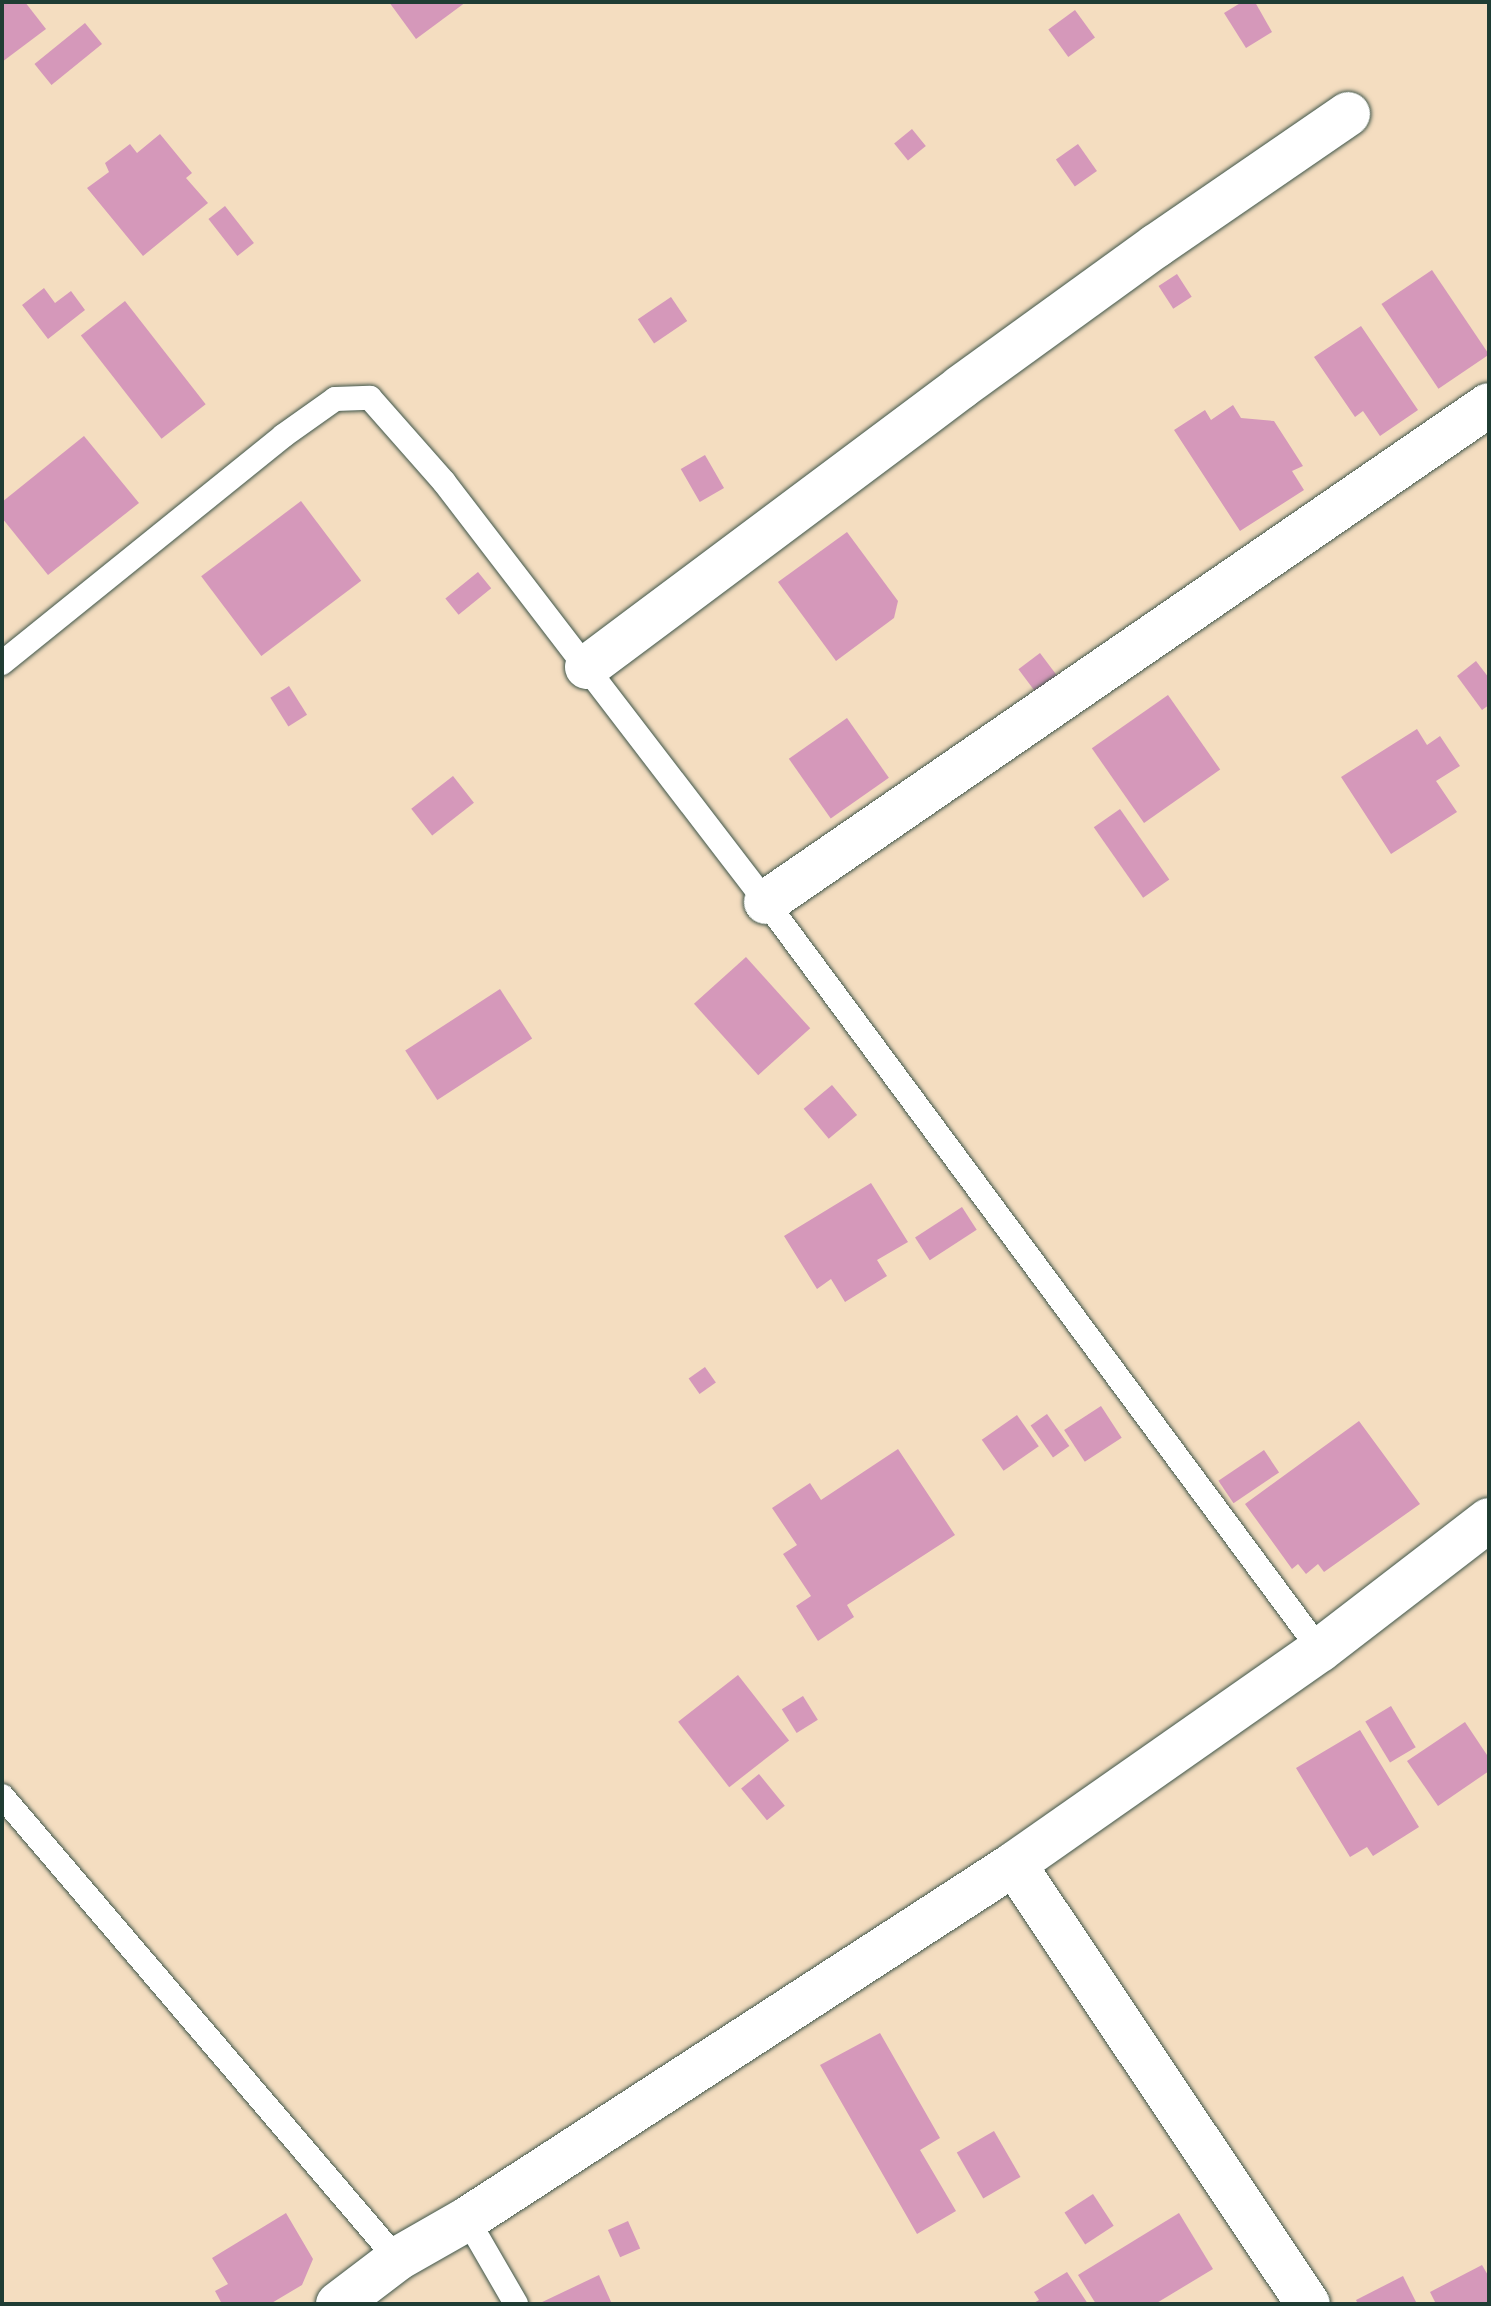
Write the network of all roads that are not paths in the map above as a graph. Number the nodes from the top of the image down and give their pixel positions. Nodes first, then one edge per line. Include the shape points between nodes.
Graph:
1 (1348, 114) dead end
2 (1489, 405) edge
3 (2, 663) edge
4 (587, 667) junction
5 (766, 902) junction
6 (1489, 1520) edge
7 (1320, 1650) junction
8 (2, 1796) edge
9 (1014, 1864) junction
10 (467, 2219) junction
11 (397, 2259) junction
12 (338, 2304) edge
13 (516, 2304) edge
14 (1308, 2304) edge

1 - 4 street via 973,378
2 - 5 street
3 - 4 lane via 283,436 335,399 370,398 444,482
4 - 5 lane
5 - 7 lane
6 - 7 street
7 - 9 street
8 - 11 lane
9 - 10 street
9 - 14 street
10 - 11 street
10 - 13 lane
11 - 12 street

